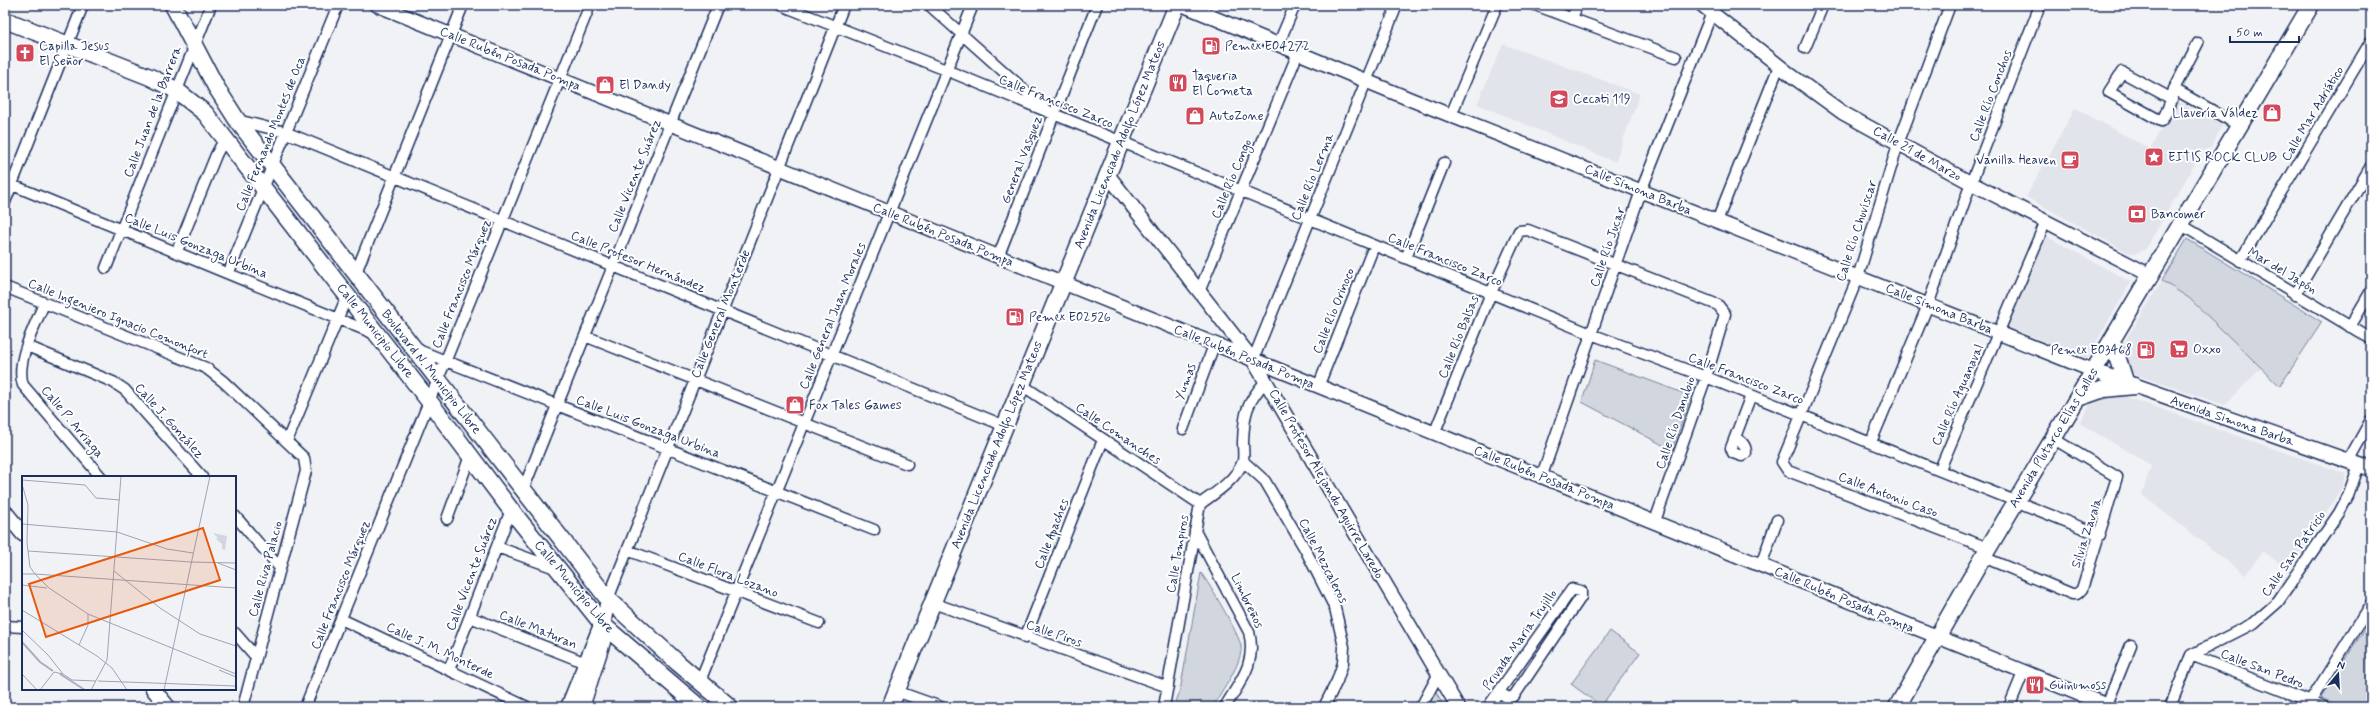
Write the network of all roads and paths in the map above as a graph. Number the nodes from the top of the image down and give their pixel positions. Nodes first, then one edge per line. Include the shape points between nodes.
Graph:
1 (83, 5) edge
2 (173, 5) edge
3 (210, 5) edge
4 (338, 5) edge
5 (377, 5) edge
6 (463, 5) edge
7 (590, 5) edge
8 (718, 5) edge
9 (781, 5) edge
10 (844, 5) edge
11 (929, 5) edge
12 (972, 5) edge
13 (1097, 5) edge
14 (1177, 5) edge
15 (1184, 5) edge
16 (1295, 5) edge
17 (1397, 5) edge
18 (1497, 5) edge
19 (1535, 5) edge
20 (1577, 5) edge
21 (1823, 5) edge
22 (1950, 5) edge
23 (2040, 5) edge
24 (2311, 5) edge
25 (1709, 8) edge
26 (1572, 19) junction
27 (5, 20) edge
28 (836, 27) junction
29 (962, 32) junction
30 (451, 34) junction
31 (2371, 41) edge
32 (2198, 43) dead end
33 (67, 45) junction
34 (193, 46) junction
35 (1278, 46) junction
36 (1805, 48) dead end
37 (1298, 53) junction
38 (1676, 57) dead end
39 (1779, 66) junction
40 (946, 70) junction
41 (560, 80) junction
42 (1367, 82) junction
43 (176, 90) junction
44 (2173, 94) junction
45 (1451, 115) junction
46 (1054, 116) junction
47 (237, 120) junction
48 (670, 123) junction
49 (2238, 125) junction
50 (285, 132) junction
51 (225, 138) junction
52 (1121, 143) junction
53 (1898, 144) junction
54 (1444, 163) dead end
55 (271, 165) junction
56 (2371, 166) edge
57 (780, 168) junction
58 (1108, 175) junction
59 (394, 177) junction
60 (9, 183) edge
61 (1971, 183) junction
62 (263, 188) junction
63 (1641, 191) junction
64 (1242, 192) junction
65 (5, 202) edge
66 (889, 213) junction
67 (1310, 220) junction
68 (502, 221) junction
69 (1717, 221) junction
70 (2046, 221) junction
71 (2180, 224) junction
72 (122, 229) junction
73 (1374, 246) junction
74 (177, 251) junction
75 (998, 257) junction
76 (1406, 258) junction
77 (2240, 261) junction
78 (1616, 265) junction
79 (613, 266) junction
80 (106, 268) dead end
81 (229, 272) junction
82 (355, 275) junction
83 (2150, 275) junction
84 (1858, 277) junction
85 (1064, 282) junction
86 (5, 287) edge
87 (2371, 291) edge
88 (1199, 292) junction
89 (1491, 293) junction
90 (2295, 295) junction
91 (347, 296) junction
92 (44, 304) junction
93 (1928, 305) junction
94 (722, 311) junction
95 (337, 319) junction
96 (2350, 327) junction
97 (2000, 333) junction
98 (1591, 334) junction
99 (377, 335) junction
100 (585, 336) junction
101 (2371, 339) edge
102 (2112, 341) junction
103 (1214, 345) junction
104 (27, 346) junction
105 (413, 349) junction
106 (831, 355) junction
107 (1253, 360) junction
108 (445, 361) junction
109 (2094, 371) junction
110 (1706, 376) junction
111 (438, 380) junction
112 (695, 380) junction
113 (1266, 381) junction
114 (1022, 385) junction
115 (2130, 385) junction
116 (1318, 387) junction
117 (1751, 395) junction
118 (2078, 398) junction
119 (429, 401) junction
120 (556, 405) junction
121 (1800, 414) junction
122 (2371, 420) edge
123 (804, 423) junction
124 (1005, 426) junction
125 (1183, 429) dead end
126 (1434, 434) junction
127 (1735, 438) dead end
128 (2054, 439) junction
129 (1103, 440) junction
130 (287, 441) junction
131 (1871, 442) junction
132 (667, 449) junction
133 (470, 456) junction
134 (305, 461) joint
135 (1243, 461) junction
136 (1782, 462) joint
137 (907, 464) dead end
138 (2359, 465) edge
139 (1940, 470) junction
140 (100, 476) edge
141 (201, 476) edge
142 (1541, 478) junction
143 (523, 490) junction
144 (776, 491) junction
145 (2017, 502) junction
146 (1200, 504) junction
147 (511, 510) junction
148 (5, 512) edge
149 (236, 517) edge
150 (447, 519) dead end
151 (1777, 520) dead end
152 (1655, 521) junction
153 (874, 530) dead end
154 (1195, 531) junction
155 (22, 533) edge
156 (2100, 535) junction
157 (497, 547) junction
158 (627, 550) junction
159 (1985, 553) junction
160 (1761, 565) junction
161 (280, 568) junction
162 (556, 568) junction
163 (736, 592) junction
164 (2077, 594) joint
165 (608, 599) junction
166 (933, 603) junction
167 (2371, 604) edge
168 (470, 617) junction
169 (341, 619) junction
170 (819, 623) dead end
171 (603, 625) junction
172 (5, 626) edge
173 (22, 627) edge
174 (236, 634) edge
175 (1026, 638) junction
176 (1537, 638) junction
177 (1936, 638) junction
178 (2131, 645) dead end
179 (1548, 646) junction
180 (2192, 655) junction
181 (256, 657) junction
182 (590, 665) junction
183 (449, 670) junction
184 (2023, 673) junction
185 (1438, 675) junction
186 (700, 682) junction
187 (1168, 687) junction
188 (154, 690) edge
189 (896, 691) junction
190 (1499, 692) junction
191 (2309, 704) edge
192 (2108, 706) edge
193 (168, 707) edge
194 (243, 707) edge
195 (305, 707) edge
196 (527, 707) edge
197 (568, 707) edge
198 (582, 707) edge
199 (699, 707) edge
200 (730, 707) edge
201 (890, 707) edge
202 (941, 707) edge
203 (1164, 707) edge
204 (1225, 707) edge
205 (1324, 707) edge
206 (1421, 707) edge
207 (1458, 707) edge
208 (1488, 707) edge
209 (1897, 707) edge
210 (2010, 707) edge
211 (2170, 707) edge
212 (2324, 707) edge

1 - 33 street
2 - 34 main road, Boulevard N. Municipio Libre
3 - 34 street, Calle Juan de la Barrera
4 - 50 street, Calle Fernando Montes de Oca
5 - 30 street, Calle Rubén Posada Pompa
6 - 30 street
7 - 41 street, Calle Francisco Márquez
8 - 48 street, Calle Vicente Suárez
9 - 28 street, Calle Francisco Zarco
10 - 28 street, Calle General Monterde
11 - 29 street
12 - 29 street, Calle General Juan Morales
13 - 46 street, General Vasquez
14 - 52 main road, Avenida Licenciado Adolfo López Mateos
15 - 35 street, Calle Simona Barba
16 - 35 street
17 - 42 street, Calle Río Lerma
18 - 45 street
19 - 26 street
20 - 26 street
21 - 36 street
22 - 53 street, Calle Río Chuvíscar
23 - 61 street, Calle Río Conchos
24 - 49 main road, Avenida Plutarco Elías Calles
25 - 39 street, Calle 21 de Marzo
25 - 63 street, Calle Río Jucar
26 - 38 street
27 - 33 main road, Calle Municipio Libre
28 - 40 street, Calle Francisco Zarco
28 - 57 street, Calle General Monterde
29 - 40 street, Calle General Juan Morales
29 - 46 street
30 - 41 street, Calle Rubén Posada Pompa
30 - 59 street
31 - 77 street, Calle Mar Adriático
32 - 44 street
33 - 43 main road, Calle Municipio Libre via 150,77
33 - 60 street
34 - 43 street, Calle Juan de la Barrera
34 - 47 main road, Boulevard N. Municipio Libre
35 - 37 street, Calle Simona Barba
37 - 42 street, Calle Simona Barba
37 - 64 street, Calle Río Congo
39 - 53 street, Calle 21 de Marzo via 1843,113
39 - 69 street
40 - 46 street, Calle Francisco Zarco
40 - 66 street, Calle General Juan Morales
41 - 48 street, Calle Rubén Posada Pompa
41 - 68 street, Calle Francisco Márquez
42 - 45 street, Calle Simona Barba
42 - 67 street, Calle Río Lerma
43 - 51 main road, Calle Municipio Libre via 205,113
43 - 72 street, Calle Juan de la Barrera
44 - 44 street via 2160,121 2109,92 2122,72
44 - 49 street
45 - 63 street, Calle Simona Barba
46 - 52 street, Calle Francisco Zarco
46 - 75 street, General Vasquez
47 - 50 street, Calle Profesor Hernández
47 - 55 main road, Boulevard N. Municipio Libre
48 - 57 street, Calle Rubén Posada Pompa
48 - 79 street, Calle Vicente Suárez
49 - 71 main road, Avenida Plutarco Elías Calles
50 - 55 street, Calle Fernando Montes de Oca
50 - 59 street, Calle Profesor Hernández
51 - 62 main road, Calle Municipio Libre
51 - 74 street
52 - 58 main road, Avenida Licenciado Adolfo López Mateos
52 - 64 street, Calle Francisco Zarco
53 - 61 street, Calle 21 de Marzo
53 - 84 street, Calle Río Chuvíscar
54 - 76 street
55 - 62 street, Calle Fernando Montes de Oca
55 - 82 main road, Boulevard N. Municipio Libre
56 - 90 street
57 - 66 street, Calle Rubén Posada Pompa
57 - 94 street, Calle General Monterde
58 - 85 main road, Avenida Licenciado Adolfo López Mateos
58 - 88 street, Calle Profesor Alejando Aguirre Laredo
59 - 68 street, Calle Profesor Hernández
59 - 82 street
60 - 65 street
60 - 72 street, Calle Luis Gonzaga Urbina
61 - 70 street, Calle 21 de Marzo
61 - 93 street, Calle Río Conchos
62 - 81 street, Calle Fernando Montes de Oca
62 - 91 main road, Calle Municipio Libre
63 - 69 street, Calle Simona Barba
63 - 78 street, Calle Río Jucar
64 - 67 street, Calle Francisco Zarco
64 - 88 street, Calle Río Congo
66 - 75 street, Calle Rubén Posada Pompa
66 - 106 street, Calle General Juan Morales
67 - 73 street, Calle Francisco Zarco
67 - 107 street, Calle Río Lerma
68 - 79 street, Calle Profesor Hernández
68 - 108 street, Calle Francisco Márquez
69 - 84 street, Calle Simona Barba
70 - 83 street, Calle 21 de Marzo
70 - 97 street, Calle Río Aguanaval
71 - 77 street, Mar del Japón
71 - 83 main road, Avenida Plutarco Elías Calles
72 - 74 street, Calle Luis Gonzaga Urbina
72 - 80 street, Calle Juan de la Barrera
73 - 76 street, Calle Francisco Zarco
73 - 116 street, Calle Río Orinoco
74 - 81 street, Calle Luis Gonzaga Urbina
75 - 85 street, Calle Rubén Posada Pompa
76 - 89 street, Calle Francisco Zarco
77 - 90 street, Mar del Japón
78 - 89 street, Calle Río Balsas via 1521,229
78 - 98 street, Calle Río Jucar
78 - 110 street, Calle Río Danubio via 1718,305 1724,310 1725,318
79 - 94 street, Calle Profesor Hernández
79 - 100 street, Calle Vicente Suárez
81 - 95 street, Calle Luis Gonzaga Urbina
82 - 105 main road, Boulevard N. Municipio Libre
83 - 102 main road, Avenida Plutarco Elías Calles
84 - 93 street, Calle Simona Barba
84 - 121 street, Calle Río Chuvíscar
85 - 103 street, Calle Rubén Posada Pompa
85 - 114 main road, Avenida Licenciado Adolfo López Mateos
86 - 92 street, Calle Ingeniero Ignacio Comonfort
87 - 96 street
88 - 107 street, Calle Profesor Alejando Aguirre Laredo
89 - 98 street, Calle Francisco Zarco
89 - 126 street, Calle Río Balsas
90 - 96 street, Mar del Japón
91 - 95 street
91 - 99 main road, Calle Municipio Libre
92 - 104 street
92 - 130 street, Calle Ingeniero Ignacio Comonfort via 206,368
93 - 97 street, Calle Simona Barba
93 - 131 street, Calle Río Conchos
94 - 106 street, Calle Profesor Hernández
94 - 112 street, Calle General Monterde
95 - 99 street, Calle Luis Gonzaga Urbina
95 - 130 street
96 - 101 street, Mar del Japón
97 - 109 street, Calle Simona Barba
97 - 139 street, Calle Río Aguanaval
98 - 110 street, Calle Francisco Zarco
98 - 142 street, Calle Río Jucar
99 - 119 main road, Calle Municipio Libre
100 - 112 street
100 - 120 street, Calle Vicente Suárez
102 - 109 main road, Avenida Plutarco Elías Calles
102 - 115 main road
103 - 107 street, Calle Rubén Posada Pompa
103 - 125 street, Yumas
104 - 140 street, Calle P. Arriaga via 21,369 23,385
104 - 141 street, Calle J. González via 113,382 125,390
105 - 108 street, Calle Luis Gonzaga Urbina
105 - 111 main road, Boulevard N. Municipio Libre
106 - 123 street, Calle General Juan Morales
106 - 124 street, Calle Profesor Hernández
107 - 113 street, Calle Profesor Alejando Aguirre Laredo
107 - 116 street, Calle Rubén Posada Pompa
108 - 111 street, Calle Francisco Márquez
108 - 120 street, Calle Luis Gonzaga Urbina
109 - 115 main road, Avenida Simona Barba
109 - 118 main road, Avenida Plutarco Elías Calles
110 - 117 street, Calle Francisco Zarco
110 - 152 street, Calle Río Danubio
111 - 119 street, Calle Francisco Márquez
111 - 143 main road, Boulevard N. Municipio Libre
112 - 123 street
112 - 132 street, Calle General Monterde
113 - 135 street via 1251,397 1246,409
113 - 185 street, Calle Profesor Alejando Aguirre Laredo
114 - 124 main road, Avenida Licenciado Adolfo López Mateos
114 - 129 street, Calle Comanches
115 - 118 main road via 2104,389
115 - 138 main road, Avenida Simona Barba
116 - 126 street, Calle Rubén Posada Pompa
117 - 121 street, Calle Francisco Zarco
117 - 127 street
118 - 128 main road, Avenida Plutarco Elías Calles
119 - 133 main road, Calle Municipio Libre
119 - 169 street, Calle Francisco Márquez
120 - 132 street, Calle Luis Gonzaga Urbina
120 - 143 street, Calle Vicente Suárez
121 - 131 street, Calle Francisco Zarco
121 - 136 street, Calle Río Chuvíscar
122 - 138 street, Calle San Patricio
123 - 137 street
123 - 144 street, Calle General Juan Morales
124 - 166 main road, Avenida Licenciado Adolfo López Mateos
126 - 142 street, Calle Rubén Posada Pompa
128 - 145 main road, Avenida Plutarco Elías Calles
128 - 156 street, Silvia Zavala via 2117,477
129 - 146 street, Calle Comanches
129 - 175 street, Calle Apaches
130 - 134 street, Calle Ingeniero Ignacio Comonfort
131 - 139 street, Calle Francisco Zarco
132 - 144 street, Calle Luis Gonzaga Urbina
132 - 158 street, Calle General Monterde
133 - 147 main road, Calle Municipio Libre
133 - 150 street
134 - 161 street, Calle Riva Palacio via 306,471
135 - 146 street, Calle Tompiros via 1224,485
135 - 205 street, Calle Mezcaleros via 1265,481 1305,549 1334,608 1344,647 1343,664
136 - 159 street, Calle Antonio Caso via 1788,471
138 - 180 street, Calle San Patricio via 2339,513 2278,602 2254,623
139 - 145 street, Calle Francisco Zarco
142 - 152 street, Calle Rubén Posada Pompa
143 - 165 main road, Boulevard N. Municipio Libre
144 - 153 street, Calle Luis Gonzaga Urbina
144 - 163 street, Calle General Juan Morales
145 - 156 street, Calle Francisco Zarco
145 - 159 main road, Avenida Plutarco Elías Calles
146 - 154 street, Calle Tompiros
147 - 157 street, Calle Vicente Suárez
147 - 162 main road, Calle Municipio Libre
148 - 155 main road
149 - 161 street
151 - 160 street
152 - 160 street, Calle Rubén Posada Pompa
154 - 187 street, Calle Tompiros
154 - 204 street, Limbreños via 1249,632 1253,647 1249,665
156 - 164 street, Silvia Zavala via 2082,589
157 - 162 street
157 - 168 street, Calle Vicente Suárez
158 - 163 street, Calle Flora Lozano
158 - 165 street, Calle General Monterde
159 - 164 street, Calle Antonio Caso
159 - 177 main road, Avenida Plutarco Elías Calles
160 - 177 street, Calle Rubén Posada Pompa
161 - 181 street, Calle Riva Palacio
162 - 171 main road, Calle Municipio Libre
163 - 170 street, Calle Flora Lozano
163 - 186 street, Calle General Juan Morales
165 - 171 main road, Calle General Monterde
165 - 186 main road, Boulevard N. Municipio Libre
166 - 175 street, Calle Piros
166 - 189 main road, Avenida Licenciado Adolfo López Mateos
167 - 191 street
168 - 182 street, Calle Maturan
168 - 183 street, Calle Vicente Suárez
169 - 183 street, Calle J. M. Monterde
169 - 195 street, Calle Francisco Márquez
171 - 182 main road, Calle General Monterde
171 - 199 main road, Calle Municipio Libre
172 - 173 street
174 - 181 street
175 - 187 street, Calle Piros
176 - 179 street
176 - 179 street, Privada Maria Trujillo via 1572,589 1581,591 1581,597
176 - 190 street, Privada Maria Trujillo
177 - 184 street, Calle Rubén Posada Pompa
177 - 209 main road, Avenida Plutarco Elías Calles
178 - 192 street
179 - 190 street via 1514,696 1508,698
180 - 191 street, Calle San Pedro
180 - 211 street
181 - 194 street, Calle Riva Palacio
182 - 197 main road, Calle General Monterde
182 - 198 main road, Calle General Monterde
183 - 196 street, Calle J. M. Monterde
184 - 192 street, Calle Rubén Posada Pompa
184 - 210 street
185 - 206 street
185 - 207 street, Calle Profesor Alejando Aguirre Laredo
186 - 200 main road, Boulevard N. Municipio Libre
187 - 203 street, Calle Tompiros
188 - 193 main road
189 - 201 main road, Avenida Licenciado Adolfo López Mateos
189 - 202 street
190 - 208 street, Privada Maria Trujillo
191 - 212 street, Calle San Pedro

